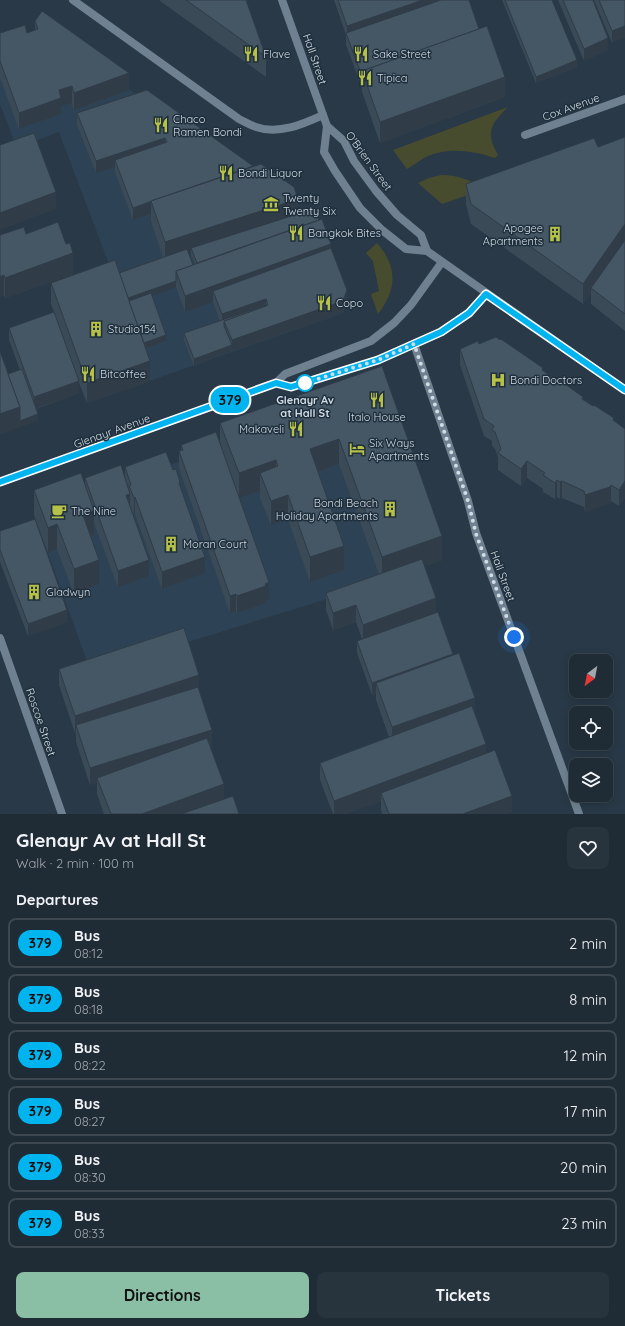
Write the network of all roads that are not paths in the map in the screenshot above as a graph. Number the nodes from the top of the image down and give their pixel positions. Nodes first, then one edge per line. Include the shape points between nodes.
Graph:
1 (73, 0) edge
2 (282, 0) edge
3 (625, 99) edge
4 (323, 115) junction
5 (327, 126) junction
6 (525, 135) dead end
7 (427, 251) junction
8 (442, 262) junction
9 (486, 294) junction
10 (414, 344) junction
11 (276, 383) junction
12 (625, 390) edge
13 (0, 482) edge
14 (0, 638) edge
15 (62, 814) edge
16 (579, 814) edge

1 - 4 street via 239,119 257,128 270,130 297,126
2 - 4 street, Hall Street
3 - 6 street, Cox Avenue
4 - 5 street, Hall Street
5 - 7 street, O'Brien Street via 344,141 354,161 376,191 397,215 421,235
5 - 7 street via 324,152 360,208 406,249
7 - 8 street, O'Brien Street
8 - 9 street, O'Brien Street
8 - 11 street, Glenayr Avenue via 411,305 394,323 371,341 285,374
9 - 10 street, Glenayr Avenue via 469,313 441,332
9 - 12 street, O'Brien Street
10 - 11 street, Glenayr Avenue via 378,360 291,387
10 - 16 street, Hall Street via 468,501 476,534
11 - 13 street, Glenayr Avenue
14 - 15 street, Roscoe Street

